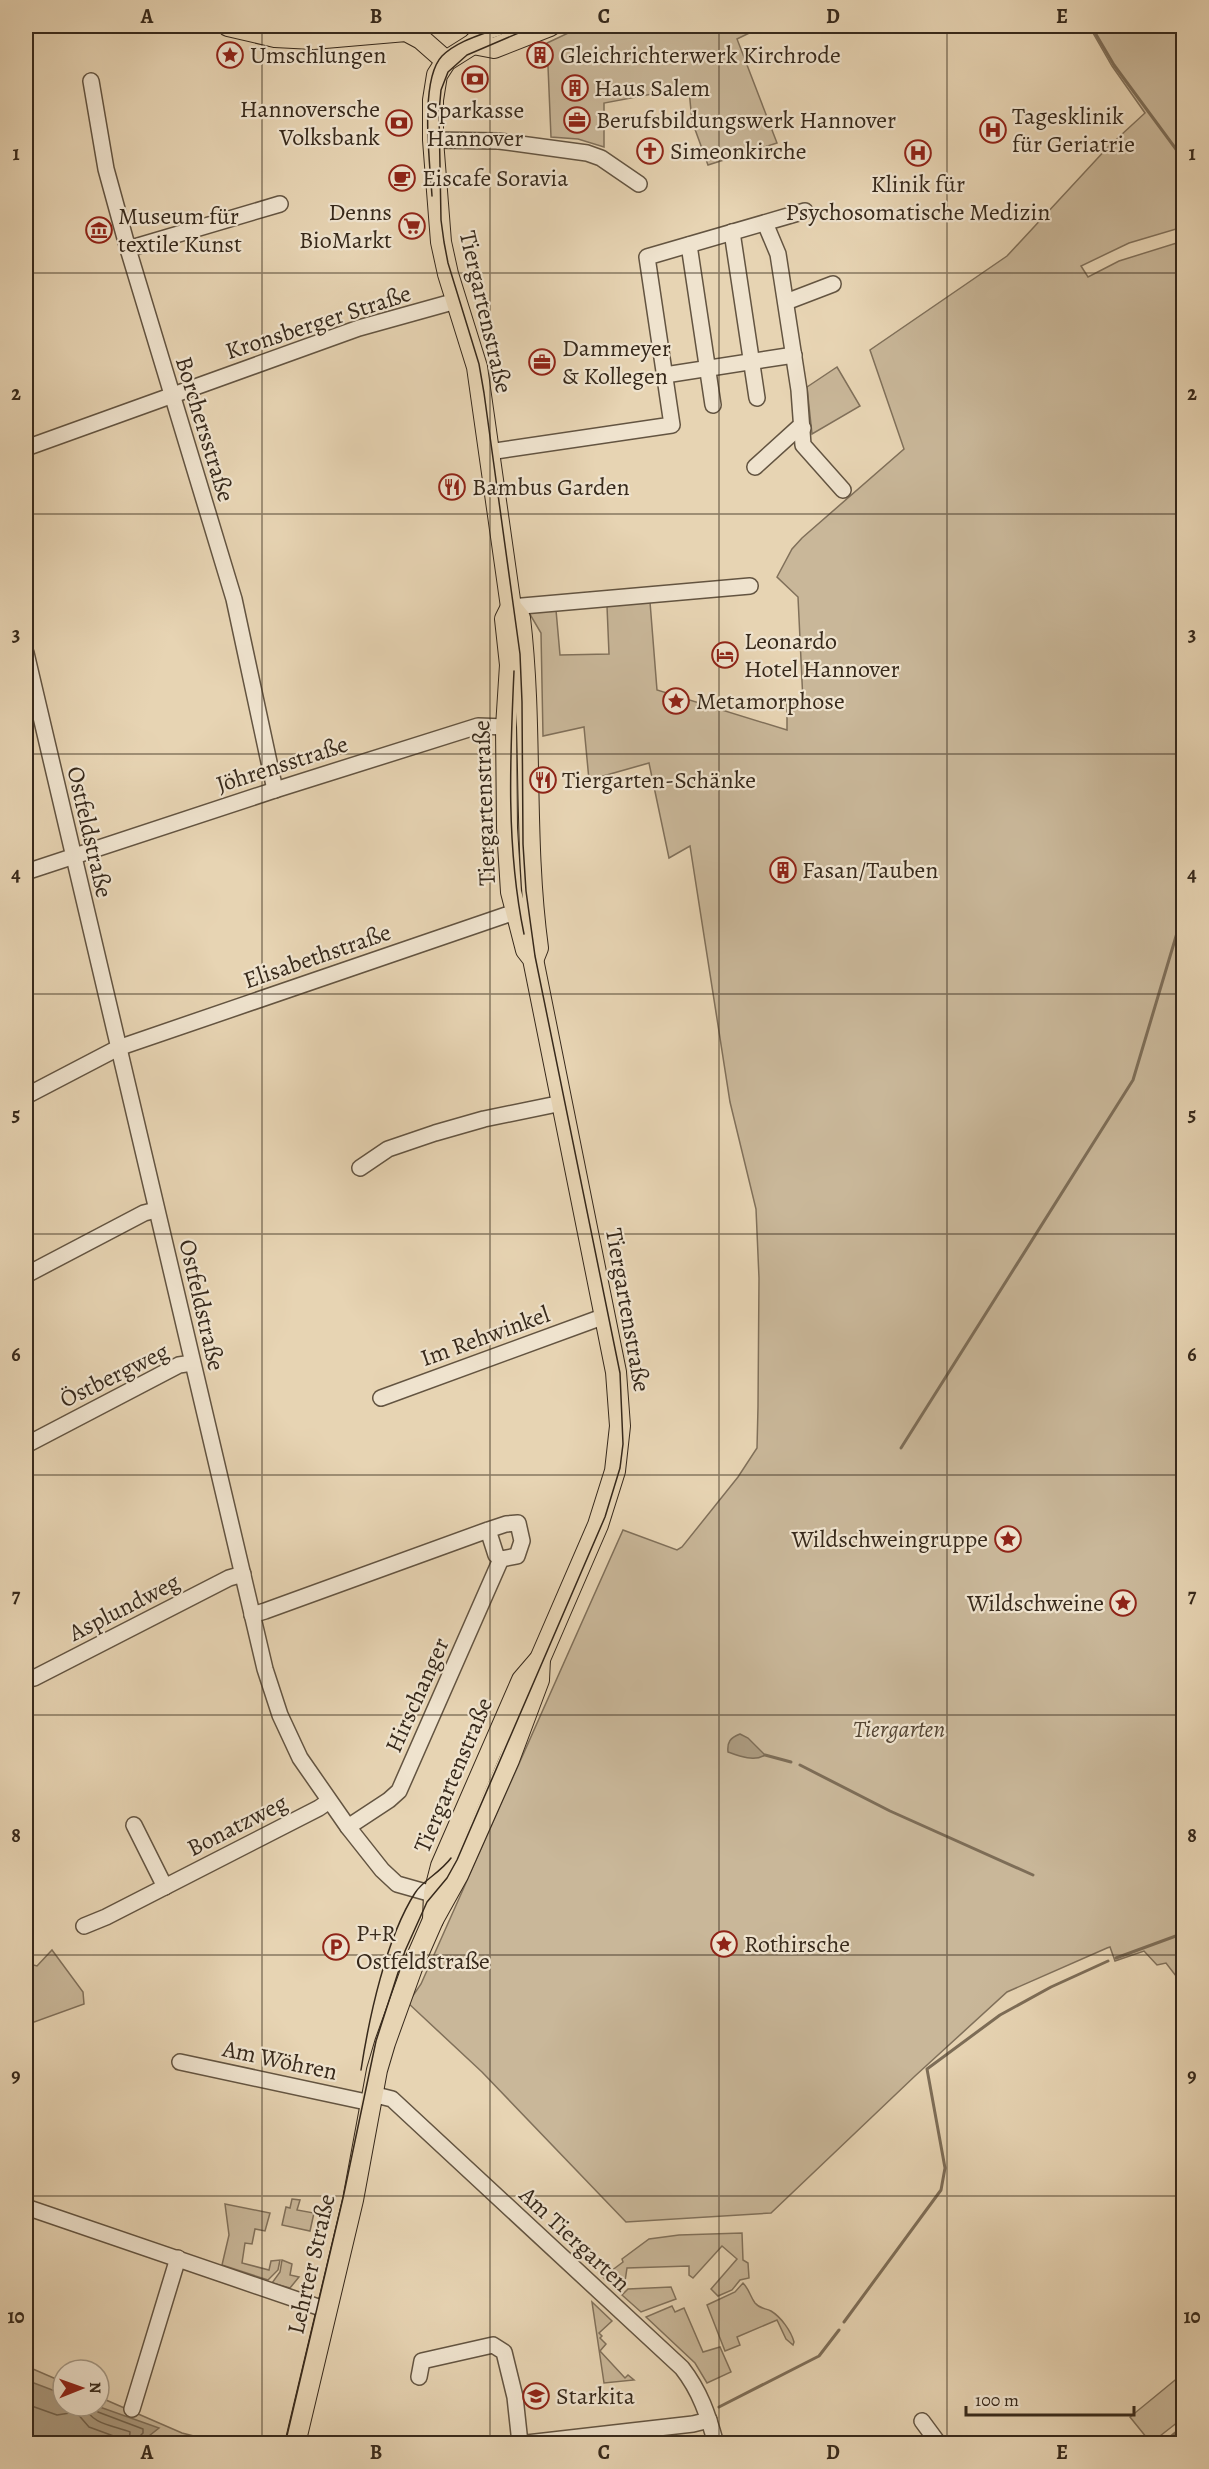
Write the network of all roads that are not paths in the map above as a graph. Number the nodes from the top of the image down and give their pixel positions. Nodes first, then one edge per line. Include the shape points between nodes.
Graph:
1 (228, 26) edge
2 (550, 26) edge
3 (489, 27) edge
4 (473, 44) junction
5 (494, 48) junction
6 (446, 61) junction
7 (91, 81) dead end
8 (433, 140) junction
9 (639, 184) dead end
10 (280, 204) dead end
11 (805, 211) dead end
12 (765, 223) junction
13 (732, 232) junction
14 (689, 245) junction
15 (128, 249) junction
16 (833, 284) dead end
17 (456, 301) junction
18 (786, 302) junction
19 (794, 356) junction
20 (752, 362) junction
21 (708, 368) junction
22 (664, 375) junction
23 (171, 394) junction
24 (757, 398) dead end
25 (713, 405) dead end
26 (803, 428) junction
27 (26, 448) edge
28 (489, 452) junction
29 (755, 467) dead end
30 (843, 490) dead end
31 (750, 586) dead end
32 (511, 607) junction
33 (26, 653) edge
34 (506, 727) junction
35 (275, 790) junction
36 (73, 856) junction
37 (26, 872) edge
38 (524, 911) junction
39 (117, 1048) junction
40 (26, 1096) edge
41 (562, 1103) junction
42 (360, 1168) dead end
43 (156, 1210) junction
44 (26, 1275) edge
45 (605, 1316) junction
46 (192, 1363) junction
47 (381, 1398) dead end
48 (26, 1445) edge
49 (488, 1530) junction
50 (501, 1560) junction
51 (243, 1574) junction
52 (252, 1615) junction
53 (26, 1679) edge
54 (329, 1801) junction
55 (134, 1825) dead end
56 (348, 1827) junction
57 (165, 1887) junction
58 (440, 1896) junction
59 (84, 1926) dead end
60 (180, 2062) dead end
61 (371, 2098) junction
62 (26, 2207) edge
63 (178, 2258) junction
64 (327, 2310) junction
65 (419, 2377) dead end
66 (132, 2409) dead end
67 (710, 2420) junction
68 (922, 2421) dead end
69 (519, 2443) edge
70 (295, 2444) edge
71 (716, 2444) edge
72 (939, 2444) edge

1 - 6 main road via 275,37 313,39 406,31
2 - 5 main road
3 - 4 main road
3 - 5 street
4 - 5 main road
4 - 6 main road
6 - 8 main road, Tiergartenstraße via 435,83
7 - 15 street, Borchersstraße via 106,169
8 - 9 street via 499,141 587,153
8 - 17 main road, Tiergartenstraße via 441,242
10 - 15 street
11 - 12 street
12 - 13 street
12 - 18 street via 778,254
13 - 14 street
13 - 20 street
14 - 21 street
14 - 22 street via 647,257
15 - 23 street, Borchersstraße
16 - 18 street
17 - 23 street, Kronsberger Straße via 359,328
17 - 28 main road, Tiergartenstraße via 477,367
18 - 19 street
19 - 20 street
19 - 26 street
20 - 21 street
20 - 24 street
21 - 22 street
21 - 25 street
22 - 28 street via 672,425
23 - 27 street, Kronsberger Straße
23 - 35 street, Borchersstraße via 234,599
26 - 29 street via 798,428
26 - 30 street via 803,444
28 - 32 main road, Tiergartenstraße
31 - 32 street
32 - 34 main road, Tiergartenstraße via 505,619 510,665
32 - 38 main road, Tiergartenstraße via 520,618 524,652 528,836
33 - 36 street, Ostfeldstraße
34 - 35 street, Jöhrensstraße via 478,726
34 - 38 main road, Tiergartenstraße via 511,892
35 - 36 street, Jöhrensstraße
36 - 37 street, Jöhrensstraße
36 - 39 street, Ostfeldstraße
38 - 39 street, Elisabethstraße
38 - 41 main road, Tiergartenstraße via 526,950 533,959
39 - 40 street, Elisabethstraße
39 - 43 street, Ostfeldstraße
41 - 42 street via 435,1133 388,1149
41 - 45 main road, Tiergartenstraße
43 - 44 street
43 - 46 street, Ostfeldstraße
45 - 47 street, Im Rehwinkel
45 - 58 main road, Tiergartenstraße via 619,1402 615,1471 598,1526 540,1659 539,1680 509,1760
46 - 48 street, Östbergweg via 179,1365
46 - 51 street, Ostfeldstraße
49 - 50 street
49 - 50 street, Hirschanger via 518,1523 522,1541 517,1556
49 - 52 street, Hirschanger
50 - 56 street, Hirschanger via 399,1791
51 - 52 street, Ostfeldstraße
51 - 53 street, Asplundweg
52 - 54 street, Ostfeldstraße via 280,1715 300,1758
54 - 56 street, Ostfeldstraße
54 - 57 street, Bonatzweg
55 - 57 street
56 - 58 street, Ostfeldstraße via 397,1884
57 - 59 street, Bonatzweg
58 - 61 main road, Tiergartenstraße via 404,1987
60 - 61 street, Am Wöhren
61 - 64 main road, Lehrter Straße via 355,2190
61 - 67 street, Am Tiergarten via 392,2099 682,2368 696,2386
62 - 63 street
63 - 64 street
63 - 66 street
64 - 70 main road, Lehrter Straße
65 - 69 street via 422,2361 494,2345 504,2352 515,2397
67 - 69 street
67 - 71 street, Am Tiergarten
68 - 72 street

